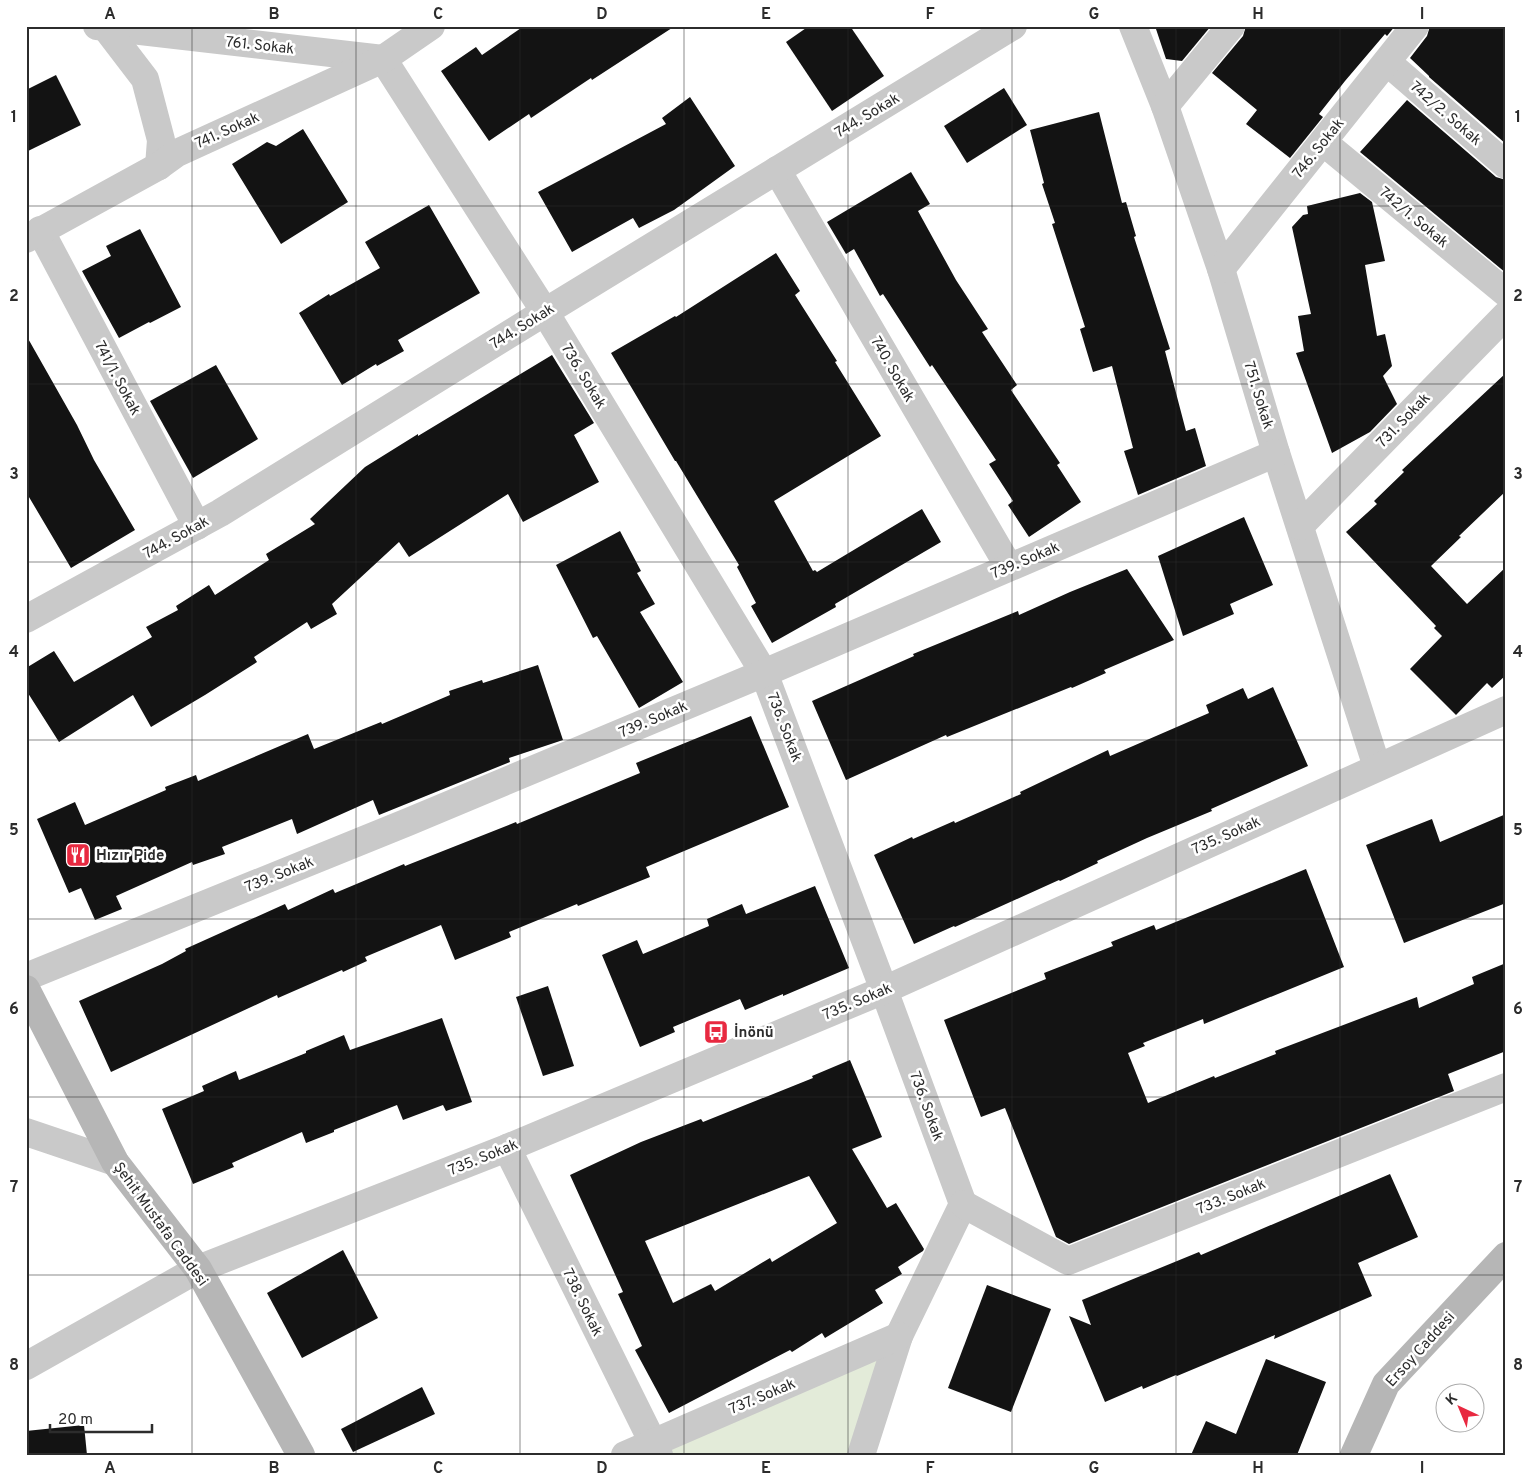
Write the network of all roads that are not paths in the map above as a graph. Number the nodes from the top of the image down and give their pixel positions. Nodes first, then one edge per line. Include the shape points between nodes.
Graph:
1 (431, 26) edge
2 (1013, 26) edge
3 (1133, 26) edge
4 (1231, 26) edge
5 (1415, 26) edge
6 (102, 27) edge
7 (383, 59) junction
8 (1387, 62) junction
9 (1165, 106) junction
10 (1323, 142) junction
11 (1506, 165) edge
12 (159, 166) junction
13 (778, 170) junction
14 (33, 235) edge
15 (1221, 269) junction
16 (1506, 293) edge
17 (544, 312) junction
18 (1506, 315) edge
19 (1276, 453) junction
20 (197, 526) junction
21 (1300, 526) junction
22 (1009, 567) junction
23 (26, 619) edge
24 (764, 672) junction
25 (1506, 710) edge
26 (1378, 767) junction
27 (26, 978) edge
28 (26, 989) edge
29 (884, 990) junction
30 (1506, 1088) edge
31 (26, 1132) edge
32 (507, 1148) junction
33 (115, 1162) junction
34 (963, 1204) junction
35 (1506, 1256) edge
36 (198, 1269) junction
37 (899, 1336) junction
38 (26, 1366) edge
39 (656, 1448) edge
40 (302, 1455) edge
41 (624, 1455) edge
42 (861, 1455) edge
43 (1354, 1455) edge

1 - 7 street, 741. Sokak
2 - 13 street, 744. Sokak
3 - 9 street, 751. Sokak
4 - 9 street
5 - 8 street, 746. Sokak
6 - 7 street, 761. Sokak
6 - 12 street, 761. Sokak via 146,78 161,140
7 - 12 street, 741. Sokak via 177,152
7 - 17 street, 736. Sokak
8 - 10 street, 746. Sokak
8 - 11 street, 742/2. Sokak
9 - 15 street, 751. Sokak
10 - 15 street, 746. Sokak
10 - 16 street, 742/1. Sokak
12 - 14 street, 741. Sokak
13 - 17 street, 744. Sokak
13 - 22 street, 740. Sokak
14 - 20 street, 741/1. Sokak
15 - 19 street, 751. Sokak
17 - 20 street, 744. Sokak
17 - 24 street, 736. Sokak
18 - 21 street, 731. Sokak
19 - 21 street, 751. Sokak
19 - 22 street, 739. Sokak
20 - 23 street, 744. Sokak
21 - 26 street, 751. Sokak
22 - 24 street, 739. Sokak
24 - 27 street, 739. Sokak
24 - 29 street, 736. Sokak
25 - 26 street, 735. Sokak
26 - 29 street, 735. Sokak
28 - 33 street, Şehit Mustafa Caddesi
29 - 32 street, 735. Sokak
29 - 34 street, 736. Sokak
30 - 34 street, 733. Sokak via 1068,1261
31 - 33 street
32 - 36 street, 735. Sokak
32 - 39 street, 738. Sokak
33 - 36 street, Şehit Mustafa Caddesi
34 - 37 street
35 - 43 street, Ersoy Caddesi via 1386,1384
36 - 38 street, 735. Sokak
36 - 40 street, Şehit Mustafa Caddesi
37 - 39 street, 737. Sokak
37 - 42 street
39 - 41 street, 737. Sokak

